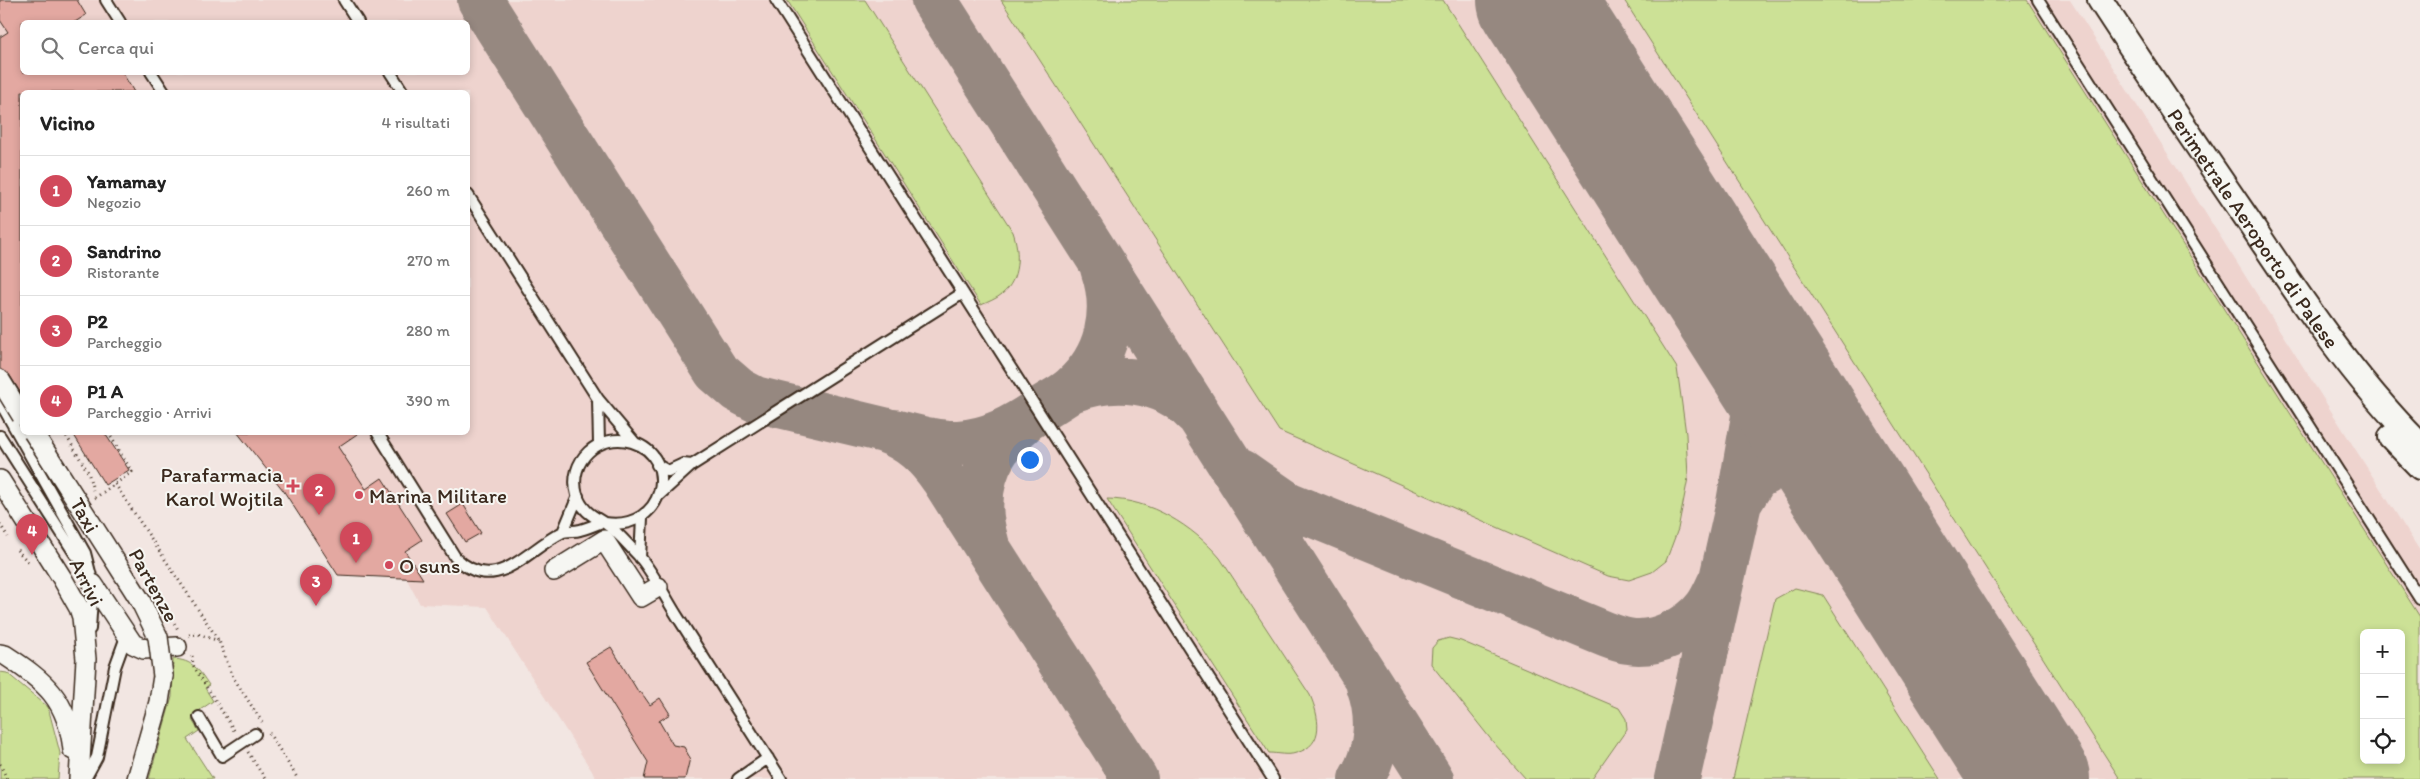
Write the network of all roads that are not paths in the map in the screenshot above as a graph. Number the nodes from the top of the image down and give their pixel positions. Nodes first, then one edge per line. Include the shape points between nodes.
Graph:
1 (106, 0) edge
2 (344, 0) edge
3 (776, 0) edge
4 (2038, 0) edge
5 (2100, 0) edge
6 (119, 20) edge
7 (357, 20) edge
8 (153, 75) edge
9 (392, 75) edge
10 (163, 90) edge
11 (402, 90) edge
12 (470, 198) edge
13 (963, 293) junction
14 (2341, 354) junction
15 (0, 380) edge
16 (598, 399) junction
17 (0, 402) edge
18 (20, 413) edge
19 (2420, 427) edge
20 (35, 435) edge
21 (379, 435) edge
22 (0, 436) edge
23 (634, 443) junction
24 (599, 444) junction
25 (2420, 445) edge
26 (657, 465) junction
27 (692, 466) junction
28 (2420, 467) edge
29 (0, 480) edge
30 (659, 495) junction
31 (578, 496) junction
32 (642, 518) junction
33 (604, 523) junction
34 (563, 532) junction
35 (640, 558) junction
36 (554, 571) dead end
37 (91, 576) junction
38 (658, 587) junction
39 (2420, 599) edge
40 (127, 634) junction
41 (187, 644) road end
42 (0, 654) edge
43 (86, 659) junction
44 (199, 717) dead end
45 (255, 734) dead end
46 (768, 758) junction
47 (78, 779) edge
48 (85, 779) edge
49 (137, 779) edge
50 (738, 779) edge
51 (781, 779) edge
52 (1273, 779) edge

1 - 6 lane
2 - 7 lane
3 - 13 lane
4 - 39 lane
5 - 14 street, Perimetrale Aeroporto di Palese
8 - 10 lane
9 - 11 lane
12 - 16 lane
13 - 27 lane
13 - 52 lane
14 - 19 street
14 - 25 street, Perimetrale Aeroporto di Palese
14 - 28 street via 2391,437
15 - 18 street, bridge
16 - 23 lane
16 - 24 lane
17 - 37 lane, Taxi via 85,553
20 - 49 street, Partenze, bridge via 140,600 158,637 163,676
21 - 34 lane via 463,565 494,573
22 - 37 lane
23 - 24 lane via 616,440
23 - 26 lane via 644,448
24 - 31 lane via 589,451 579,466 575,484
26 - 27 lane via 668,471 683,464
26 - 30 lane
27 - 30 lane
29 - 43 street, Arrivi via 79,608
30 - 32 lane
31 - 33 lane via 591,516
31 - 34 lane
32 - 33 lane via 630,524
32 - 35 lane
33 - 34 lane
33 - 35 lane
35 - 38 lane
36 - 38 street via 604,540 641,597
37 - 40 street
37 - 43 lane, Taxi
38 - 46 lane
40 - 41 street via 133,644 144,649
40 - 48 lane via 115,667 97,757
42 - 47 street via 36,675 62,706 71,731
43 - 47 street, Arrivi
44 - 45 lane via 222,756
46 - 50 lane
46 - 51 lane

